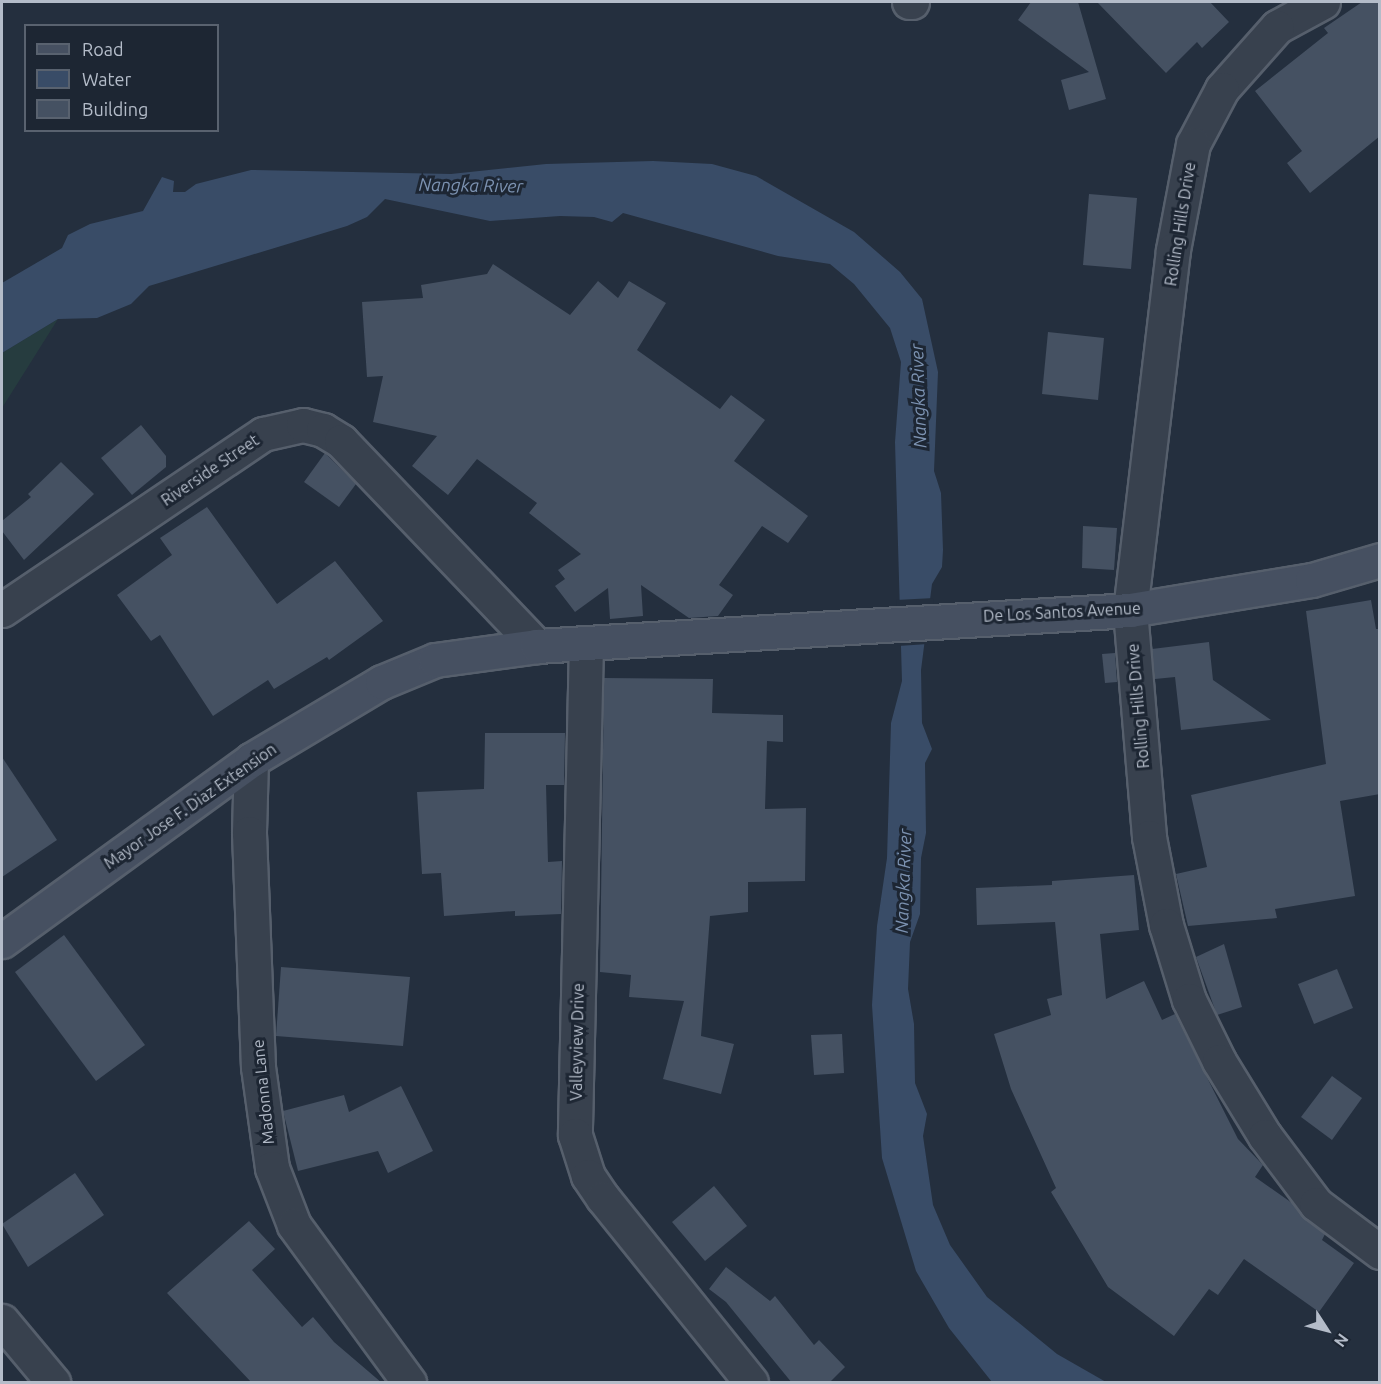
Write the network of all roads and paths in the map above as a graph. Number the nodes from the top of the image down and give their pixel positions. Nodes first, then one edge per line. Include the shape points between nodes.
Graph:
1 (1323, 2) edge
2 (1380, 560) edge
3 (2, 610) edge
4 (1130, 610) junction
5 (740, 633) joint
6 (585, 643) junction
7 (537, 646) junction
8 (251, 760) junction
9 (2, 940) edge
10 (1380, 1252) edge
11 (2, 1321) edge
12 (53, 1383) edge
13 (409, 1383) edge
14 (751, 1383) edge

1 - 4 street, Rolling Hills Drive via 1277,27 1222,89 1193,144 1173,250
2 - 4 street, De Los Santos Avenue via 1312,580
3 - 7 street, Riverside Street via 263,434 303,425 323,430 341,441
4 - 5 street, De Los Santos Avenue
4 - 10 street, Rolling Hills Drive via 1149,837 1166,925 1189,1000 1218,1061 1277,1153 1316,1204
5 - 6 street, Mayor Jose F. Diaz Extension
6 - 7 street, Mayor Jose F. Diaz Extension
6 - 14 street, Valleyview Drive via 575,1135 588,1176 603,1198
7 - 8 street, Mayor Jose F. Diaz Extension via 435,660 407,670
8 - 9 street, Mayor Jose F. Diaz Extension
8 - 13 street, Madonna Lane via 249,833 258,1067 272,1168 294,1225
11 - 12 street

